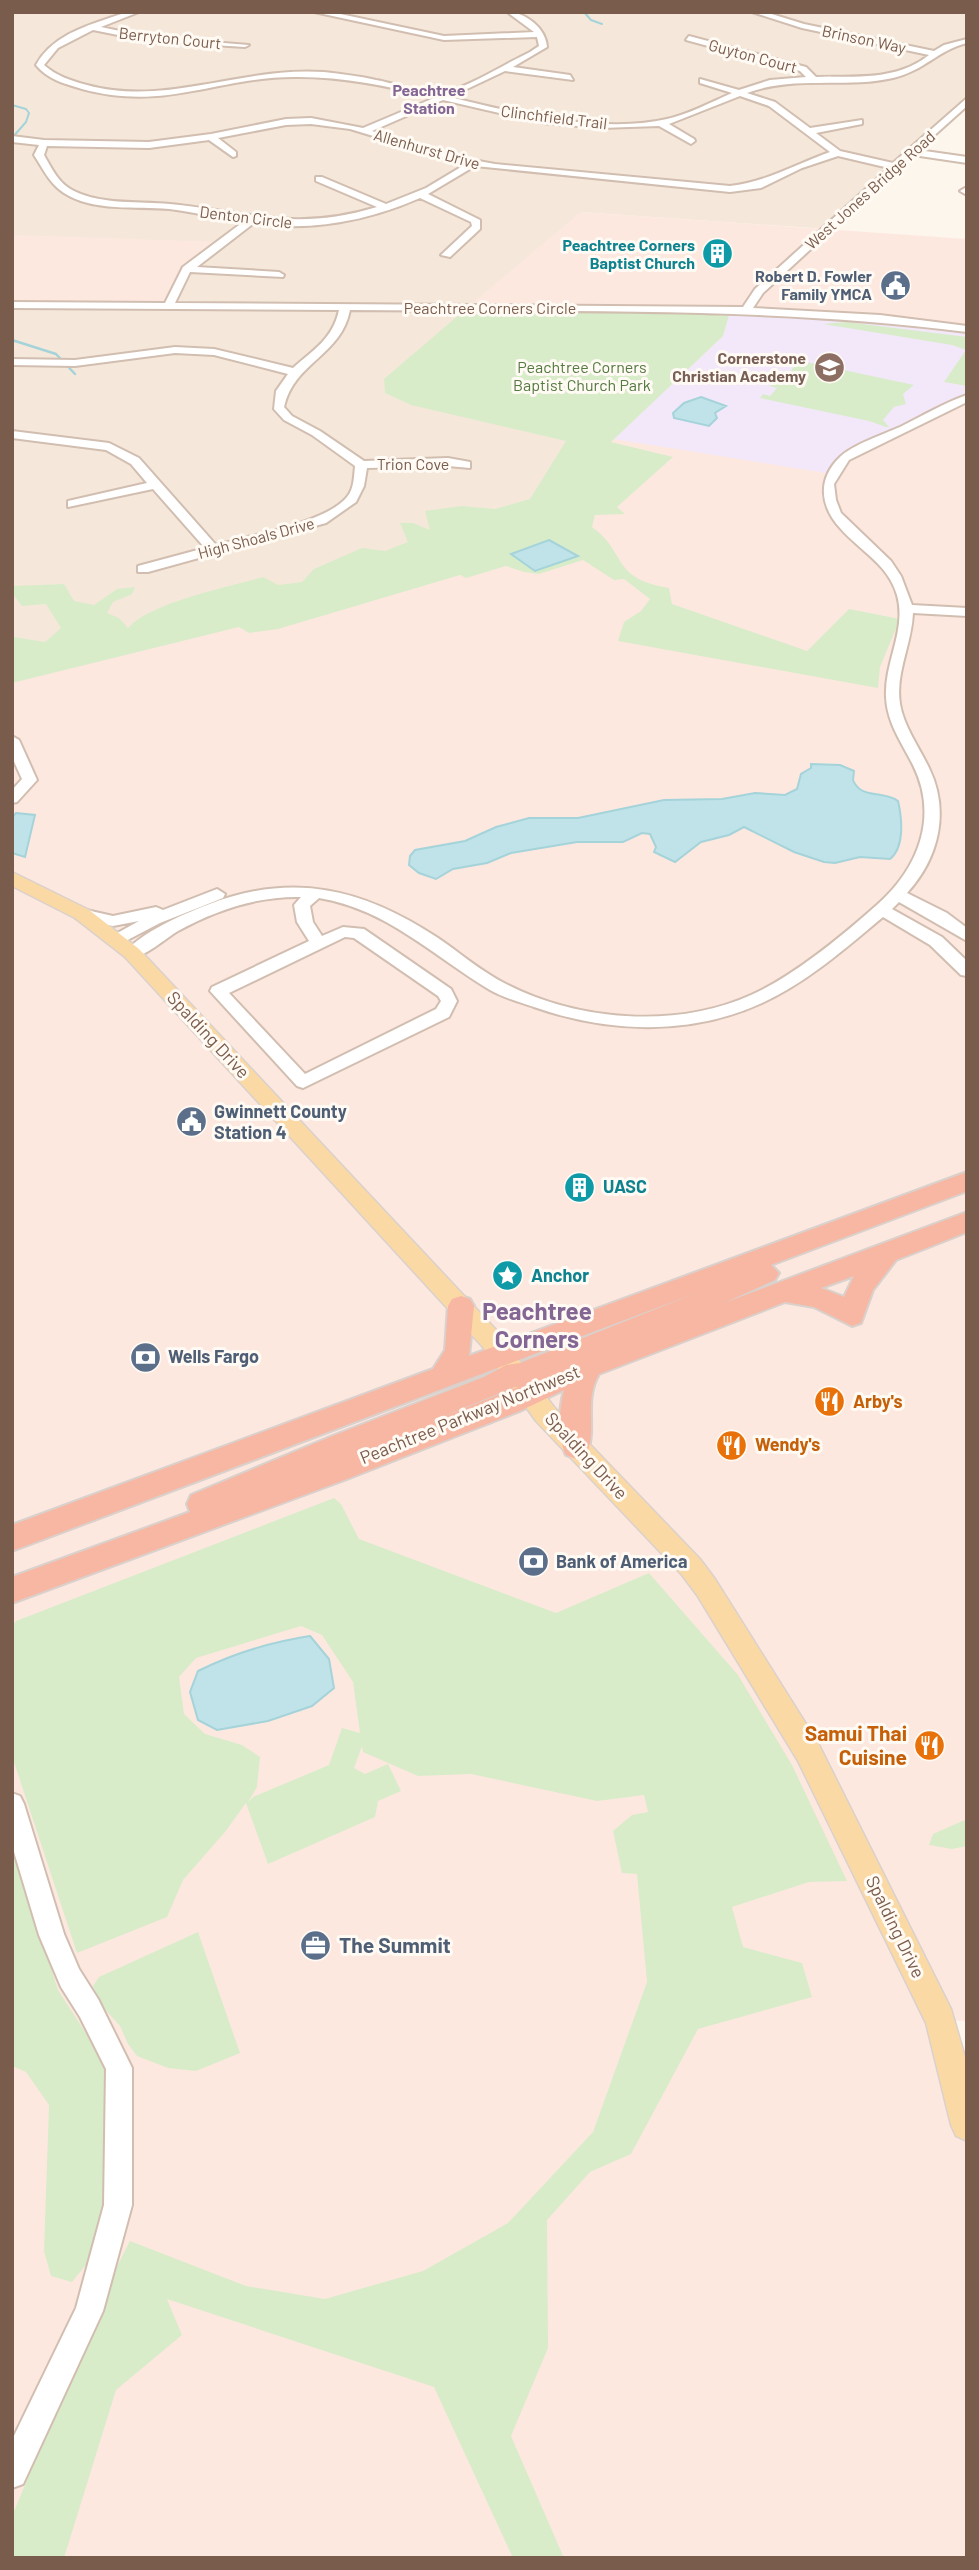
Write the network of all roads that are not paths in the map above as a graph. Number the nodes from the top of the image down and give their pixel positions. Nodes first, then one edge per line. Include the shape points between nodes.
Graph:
1 (135, 12) edge
2 (318, 12) edge
3 (511, 12) edge
4 (756, 12) edge
5 (96, 28) junction
6 (540, 34) junction
7 (689, 38) dead end
8 (174, 41) junction
9 (967, 41) edge
10 (245, 45) dead end
11 (167, 48) dead end
12 (932, 53) junction
13 (504, 68) junction
14 (570, 78) dead end
15 (814, 80) junction
16 (703, 81) dead end
17 (738, 92) junction
18 (443, 97) junction
19 (967, 101) edge
20 (859, 122) dead end
21 (660, 123) junction
22 (363, 131) junction
23 (810, 131) junction
24 (211, 137) junction
25 (12, 139) edge
26 (691, 141) dead end
27 (44, 143) junction
28 (913, 152) junction
29 (233, 153) dead end
30 (837, 153) junction
31 (967, 160) edge
32 (473, 163) junction
33 (897, 167) junction
34 (319, 179) dead end
35 (420, 194) junction
36 (384, 207) junction
37 (253, 220) junction
38 (446, 255) dead end
39 (187, 269) junction
40 (279, 275) dead end
41 (759, 291) junction
42 (12, 304) edge
43 (169, 305) junction
44 (345, 307) junction
45 (747, 311) junction
46 (790, 312) junction
47 (967, 329) edge
48 (12, 362) edge
49 (295, 372) junction
50 (967, 398) edge
51 (12, 434) edge
52 (361, 464) junction
53 (466, 465) dead end
54 (157, 484) junction
55 (72, 504) dead end
56 (213, 550) junction
57 (143, 569) dead end
58 (908, 609) junction
59 (967, 612) edge
60 (12, 740) edge
61 (12, 799) edge
62 (12, 878) edge
63 (316, 892) junction
64 (253, 895) junction
65 (898, 895) junction
66 (177, 908) junction
67 (882, 910) junction
68 (82, 914) junction
69 (967, 936) edge
70 (318, 942) junction
71 (125, 946) junction
72 (967, 971) edge
73 (967, 1181) edge
74 (967, 1205) edge
75 (967, 1222) edge
76 (896, 1250) junction
77 (782, 1293) junction
78 (461, 1306) junction
79 (589, 1366) junction
80 (516, 1374) junction
81 (442, 1378) junction
82 (576, 1447) junction
83 (12, 1538) edge
84 (25, 1585) edge
85 (12, 1600) edge
86 (12, 1804) edge
87 (967, 2125) edge
88 (12, 2473) edge

1 - 5 street, Clinchfield Trail
2 - 6 street via 444,38
3 - 6 street
4 - 12 street, Brinson Way
5 - 8 street, Berryton Court
5 - 18 street, Clinchfield Trail via 49,49 40,65 57,78 131,97 168,96 243,79 295,74 359,78
6 - 13 street via 542,47
7 - 15 street, Guyton Court via 803,69
8 - 10 street, Berryton Court
8 - 11 street
9 - 12 street, Clinchfield Trail
12 - 15 street, Clinchfield Trail via 914,69 890,76
13 - 14 street
13 - 18 street
15 - 17 street, Clinchfield Trail via 771,83
16 - 17 street
17 - 21 street, Clinchfield Trail
17 - 23 street via 772,104
18 - 21 street, Clinchfield Trail via 534,117
18 - 22 street
19 - 28 street, West Jones Bridge Road
20 - 23 street
21 - 26 street
22 - 24 street, Allenhurst Drive via 332,123 286,122
22 - 32 street, Allenhurst Drive
23 - 30 street
24 - 27 street, Allenhurst Drive via 149,145
24 - 29 street
25 - 27 street, Allenhurst Drive
27 - 37 street, Denton Circle via 39,155 60,187 70,193
28 - 31 street
28 - 33 street, West Jones Bridge Road
30 - 32 street, Allenhurst Drive via 758,186 730,189
30 - 33 street
32 - 35 street, Denton Circle
33 - 41 street, West Jones Bridge Road
34 - 36 street
35 - 36 street, Denton Circle
35 - 38 street via 475,220 472,235
36 - 37 street, Denton Circle via 332,221
37 - 39 street
39 - 40 street
39 - 43 street
41 - 45 street, West Jones Bridge Road
41 - 46 street via 765,304
42 - 43 street, Peachtree Corners Circle
43 - 44 street, Peachtree Corners Circle
44 - 45 street, Peachtree Corners Circle
44 - 49 street via 339,334
45 - 46 street, Peachtree Corners Circle
46 - 47 street, Peachtree Corners Circle
48 - 49 street via 75,363 175,350 214,352
49 - 52 street via 279,391 278,407
50 - 58 street via 845,458 828,484 830,506 837,518 893,572
51 - 54 street via 109,447 135,461
52 - 53 street, Trion Cove
52 - 56 street, High Shoals Drive via 360,490 322,520
54 - 55 street
54 - 56 street
56 - 57 street, High Shoals Drive
58 - 59 street
58 - 65 street via 892,686 893,707 928,780 933,806 929,846
60 - 61 street via 30,780
62 - 68 main road, Spalding Drive
63 - 64 street
63 - 67 street via 344,897 385,914 499,988 557,1010 623,1021 673,1020 754,1000
63 - 70 street
64 - 66 street via 218,894
64 - 71 street
65 - 67 street
65 - 69 street
66 - 68 street via 113,921
66 - 71 street
67 - 72 street via 930,937
68 - 71 main road, Spalding Drive
70 - 70 street via 343,932 358,933 445,993 449,1001 443,1013 303,1082 218,991
71 - 78 main road, Spalding Drive
73 - 80 highway via 842,1227 818,1249 689,1308
74 - 76 highway
75 - 76 highway, Peachtree Parkway Northwest
76 - 77 highway, Peachtree Parkway Northwest
76 - 77 highway via 861,1286 852,1316 817,1296
77 - 79 highway, Peachtree Parkway Northwest
78 - 80 main road, Spalding Drive
78 - 81 highway via 458,1351
79 - 80 highway, Peachtree Parkway Northwest
79 - 82 highway via 575,1397
80 - 81 highway, Peachtree Parkway Northwest
80 - 82 main road, Spalding Drive
80 - 84 highway, Peachtree Parkway Northwest via 337,1470
81 - 83 highway, Peachtree Parkway Northwest
82 - 87 main road, Spalding Drive via 691,1567 808,1752 940,2020
84 - 85 highway, Peachtree Parkway Northwest
86 - 88 street via 69,1978 119,2068 118,2205 89,2311

